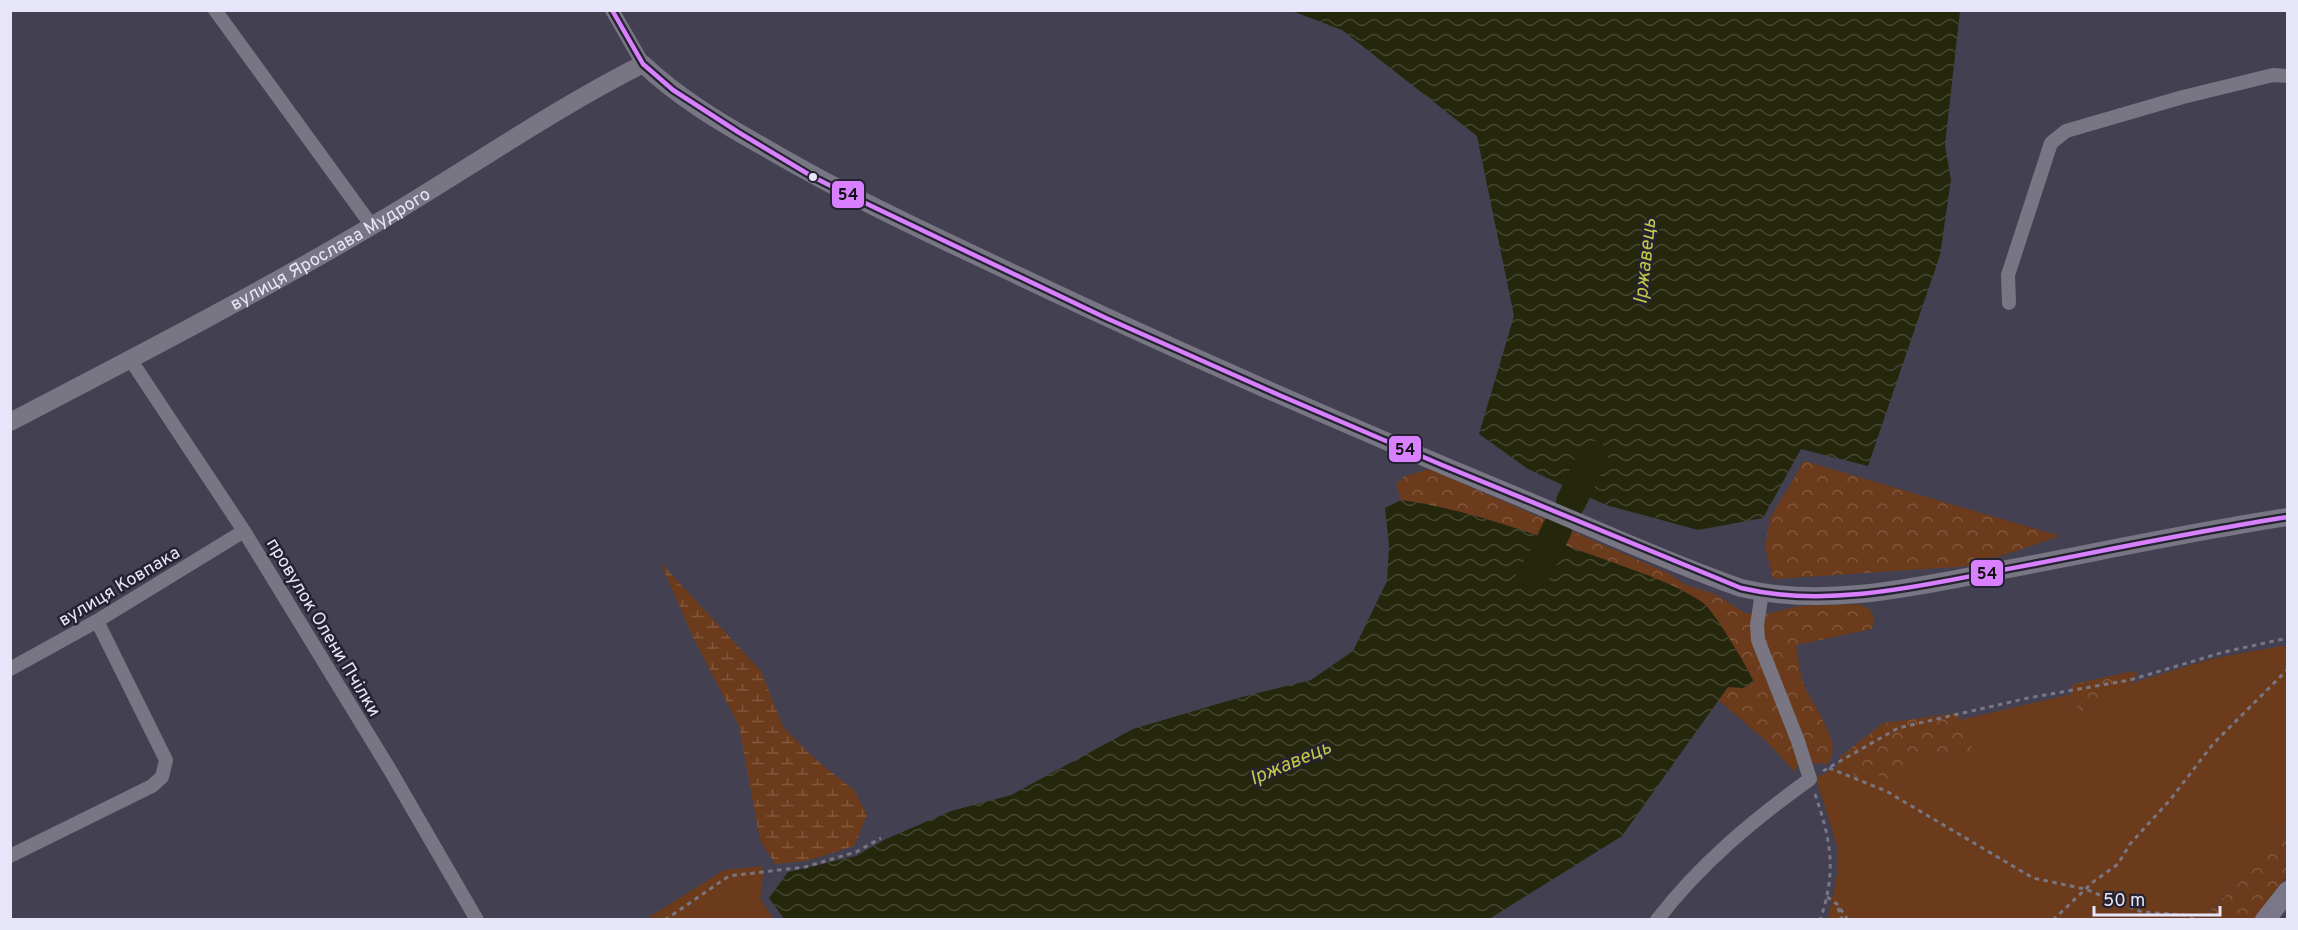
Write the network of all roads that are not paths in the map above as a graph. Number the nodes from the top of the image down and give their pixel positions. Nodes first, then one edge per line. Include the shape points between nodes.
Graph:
1 (215, 10) edge
2 (612, 10) edge
3 (643, 64) junction
4 (2288, 76) edge
5 (372, 226) junction
6 (2010, 303) dead end
7 (130, 359) junction
8 (10, 422) edge
9 (2288, 517) edge
10 (244, 531) junction
11 (1762, 592) junction
12 (97, 621) junction
13 (10, 669) edge
14 (10, 856) edge
15 (2288, 891) edge
16 (2265, 919) edge
17 (477, 920) edge
18 (1657, 920) edge

1 - 5 street
2 - 3 street
3 - 5 street, вулиця Ярослава Мудрого
3 - 11 street via 673,90 738,132 813,177 913,227 1290,400 1709,576
4 - 6 street via 2273,75 2172,100 2066,131 2050,142 2008,275
5 - 7 street, вулиця Ярослава Мудрого
7 - 8 street, вулиця Ярослава Мудрого
7 - 10 street, провулок Олени Пчілки
9 - 11 street via 1886,590 1829,595
10 - 12 street, вулиця Ковпака
10 - 17 street, провулок Олени Пчілки
11 - 18 street via 1758,640 1809,779 1720,850
12 - 13 street, вулиця Ковпака
12 - 14 street via 166,760 162,777 152,786
15 - 16 main road

